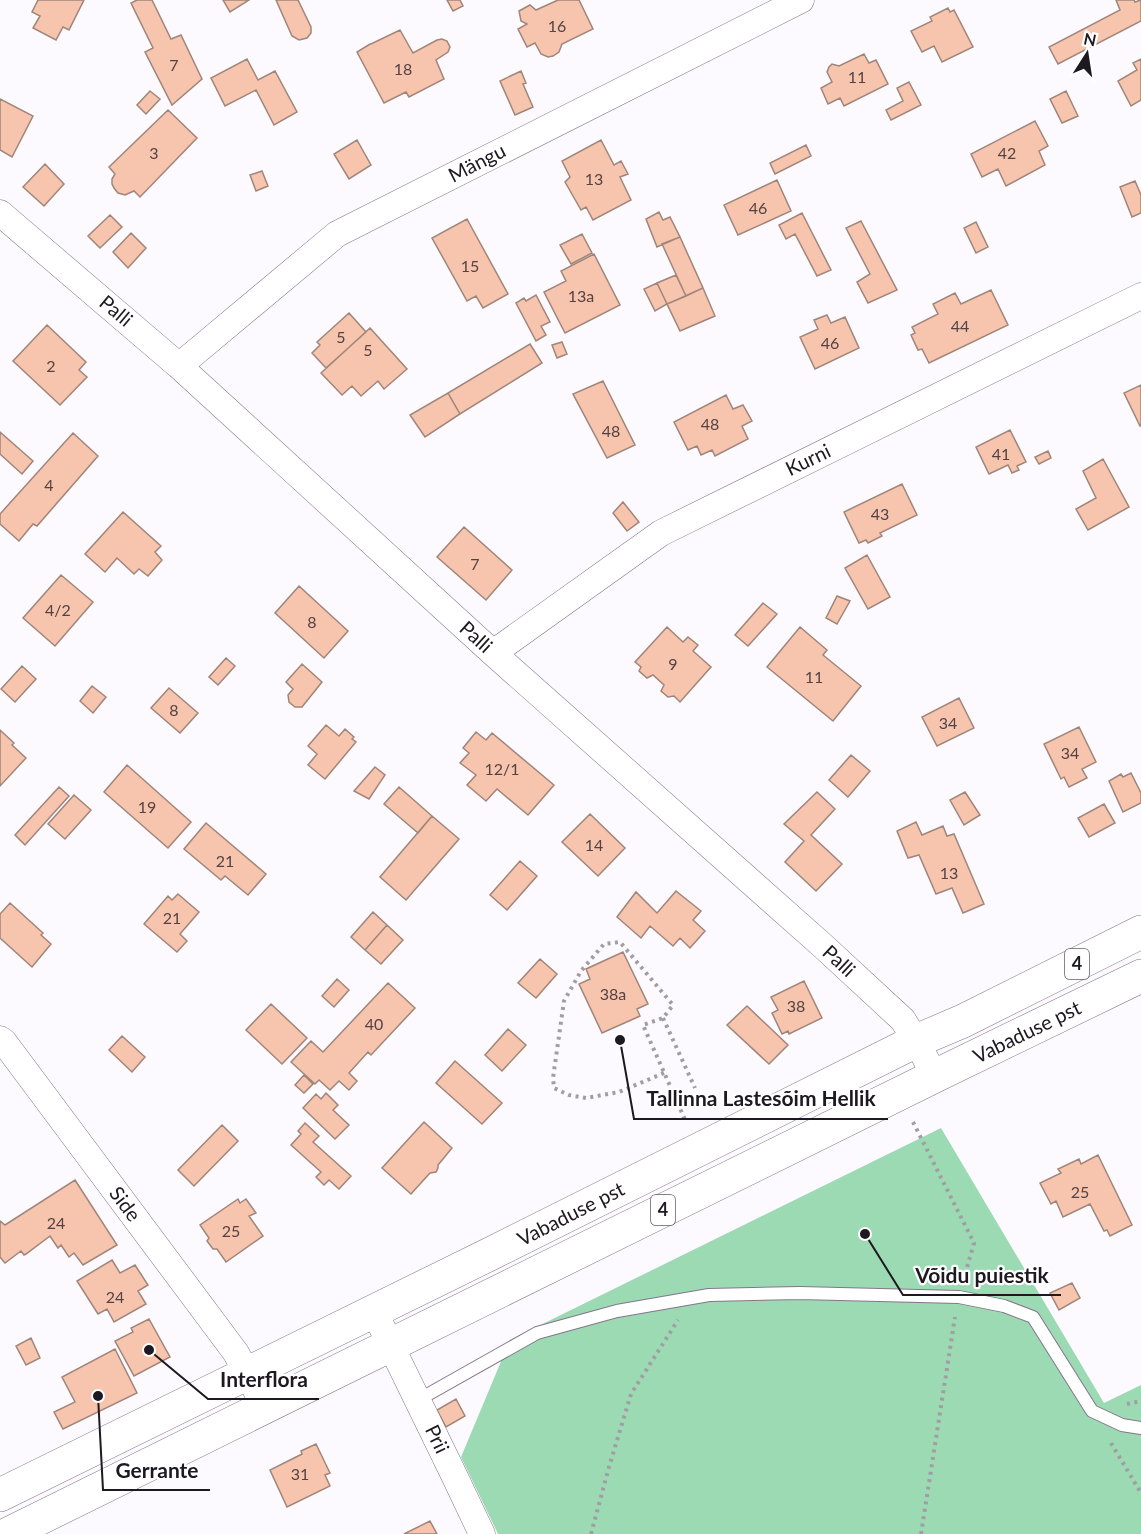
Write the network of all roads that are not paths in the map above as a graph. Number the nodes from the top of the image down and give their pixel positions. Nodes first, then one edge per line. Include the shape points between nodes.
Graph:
1 (801, 0) edge
2 (0, 213) edge
3 (1141, 296) edge
4 (179, 366) junction
5 (493, 653) junction
6 (1141, 932) edge
7 (1141, 976) edge
8 (0, 1039) edge
9 (916, 1041) junction
10 (935, 1076) junction
11 (374, 1311) junction
12 (391, 1345) junction
13 (248, 1372) junction
14 (418, 1400) junction
15 (265, 1407) junction
16 (1141, 1428) edge
17 (0, 1495) edge
18 (8, 1534) edge
19 (482, 1534) edge

1 - 4 street, Mängu via 338,234
2 - 4 street, Palli
3 - 5 street, Kurni via 661,532
4 - 5 street, Palli
5 - 9 street, Palli via 823,946 903,1020
6 - 9 highway, Vabaduse pst / 4
7 - 10 highway, Vabaduse pst / 4
8 - 13 street, Side
9 - 10 street, Palli
9 - 11 highway, Vabaduse pst / 4
10 - 12 highway, Vabaduse pst / 4
11 - 12 street, Prii
11 - 13 highway, Vabaduse pst / 4
12 - 14 street, Prii
12 - 15 highway, Vabaduse pst / 4
13 - 15 street, Side
13 - 17 highway, Vabaduse pst / 4
14 - 16 lane via 537,1333 617,1311 709,1295 959,1297 1004,1306 1033,1317 1092,1411 1122,1425
14 - 19 street, Prii
15 - 18 highway, Vabaduse pst / 4

